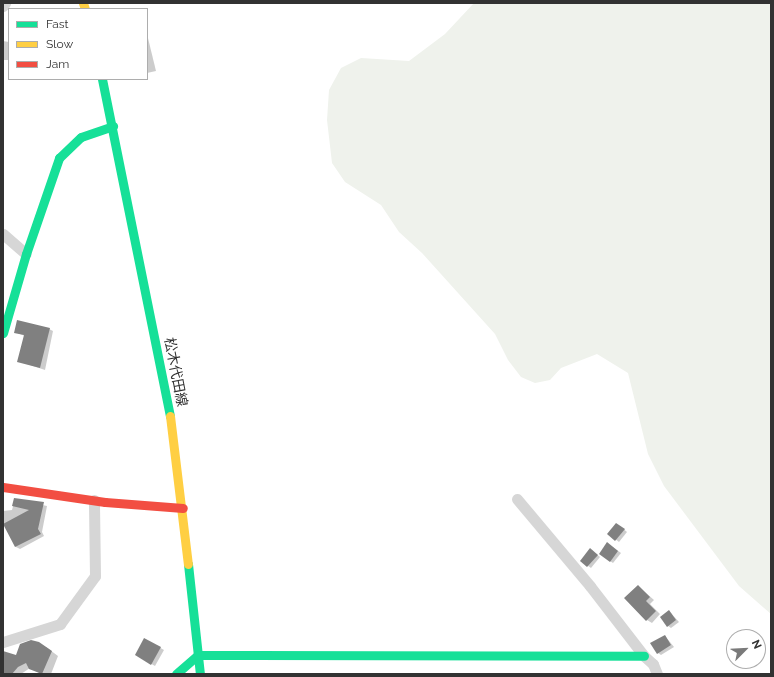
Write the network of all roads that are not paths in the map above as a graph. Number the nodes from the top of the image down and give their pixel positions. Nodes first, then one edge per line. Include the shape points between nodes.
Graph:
1 (5, 3) edge
2 (3, 6) edge
3 (102, 80) edge
4 (113, 126) junction
5 (3, 234) edge
6 (26, 254) junction
7 (3, 333) edge
8 (3, 487) edge
9 (517, 499) dead end
10 (94, 500) junction
11 (183, 508) junction
12 (3, 642) edge
13 (198, 655) junction
14 (644, 656) junction
15 (176, 674) edge
16 (200, 674) edge
17 (657, 674) edge

1 - 2 street
3 - 4 street, 松木代田線
4 - 6 street via 81,137 59,158
4 - 11 street, 松木代田線 via 162,370
5 - 6 street
6 - 7 street
8 - 10 street
9 - 14 street via 590,586
10 - 11 street
10 - 12 street via 95,576 60,624
11 - 13 street, 松木代田線
13 - 14 street
13 - 15 street
13 - 16 street, 松木代田線
14 - 17 street via 653,664

